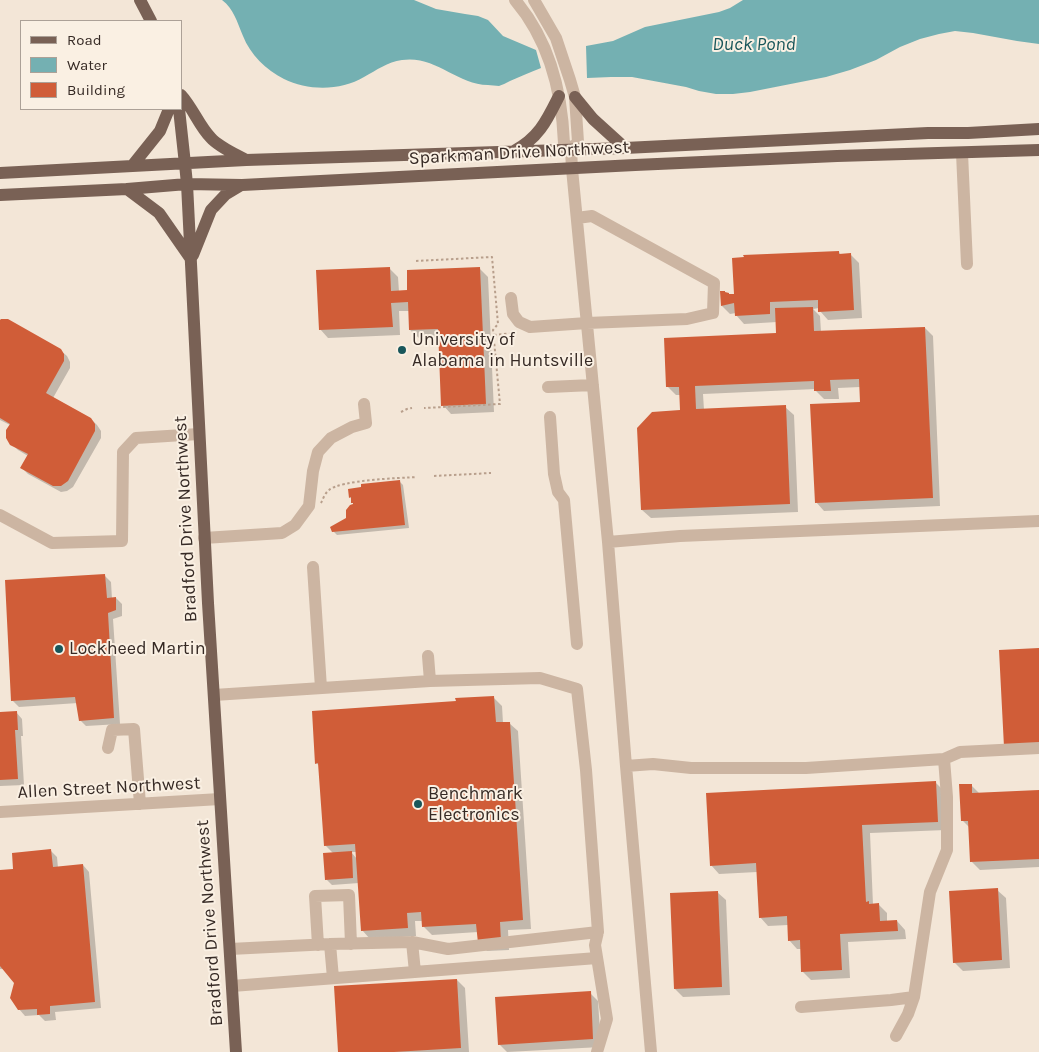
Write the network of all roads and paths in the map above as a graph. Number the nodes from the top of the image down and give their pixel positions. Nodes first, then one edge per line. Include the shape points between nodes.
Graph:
1 (140, 0) edge
2 (515, 0) edge
3 (534, 0) edge
4 (150, 20) edge
5 (182, 96) edge
6 (559, 96) junction
7 (575, 97) junction
8 (169, 110) edge
9 (179, 110) edge
10 (1039, 129) edge
11 (625, 148) junction
12 (572, 149) junction
13 (1039, 150) edge
14 (514, 151) junction
15 (962, 153) junction
16 (246, 160) junction
17 (186, 164) junction
18 (132, 166) junction
19 (572, 169) junction
20 (0, 173) edge
21 (187, 184) junction
22 (242, 184) junction
23 (127, 189) junction
24 (0, 195) edge
25 (577, 218) junction
26 (191, 259) junction
27 (416, 261) dead end
28 (968, 264) dead end
29 (511, 298) dead end
30 (587, 323) junction
31 (523, 333) dead end
32 (494, 335) junction
33 (576, 354) dead end
34 (561, 365) dead end
35 (593, 385) junction
36 (548, 387) dead end
37 (364, 404) dead end
38 (412, 408) dead end
39 (424, 408) dead end
40 (401, 412) dead end
41 (550, 417) dead end
42 (199, 434) junction
43 (491, 473) dead end
44 (434, 476) dead end
45 (417, 477) dead end
46 (320, 506) dead end
47 (0, 515) edge
48 (1039, 521) edge
49 (204, 538) junction
50 (608, 542) junction
51 (313, 567) dead end
52 (577, 644) dead end
53 (428, 656) dead end
54 (430, 681) junction
55 (321, 688) junction
56 (214, 694) junction
57 (108, 748) dead end
58 (1039, 748) edge
59 (944, 759) junction
60 (626, 766) junction
61 (220, 799) junction
62 (140, 804) junction
63 (0, 812) edge
64 (598, 932) junction
65 (412, 942) junction
66 (324, 944) junction
67 (351, 944) junction
68 (230, 949) junction
69 (597, 958) junction
70 (415, 972) junction
71 (333, 978) junction
72 (232, 986) junction
73 (914, 997) junction
74 (802, 1007) dead end
75 (896, 1036) dead end
76 (236, 1052) edge
77 (597, 1052) edge
78 (651, 1052) edge

1 - 4 main road
2 - 6 street via 540,36
3 - 7 street via 556,38
5 - 16 main road via 212,139
6 - 12 street via 564,143
6 - 14 main road via 540,131
7 - 11 main road via 593,119
7 - 12 street via 578,142
8 - 18 main road via 160,131
9 - 17 main road, Bradford Drive Northwest
10 - 11 main road, Sparkman Drive Northwest
11 - 12 main road, Sparkman Drive Northwest
12 - 14 main road, Sparkman Drive Northwest
12 - 19 street
13 - 15 main road, Sparkman Drive Northwest
14 - 16 main road, Sparkman Drive Northwest
15 - 19 main road, Sparkman Drive Northwest
15 - 28 street
16 - 17 main road, Sparkman Drive Northwest
17 - 18 main road, Sparkman Drive Northwest
17 - 21 main road, Bradford Drive Northwest
18 - 20 main road, Sparkman Drive Northwest
19 - 22 main road, Sparkman Drive Northwest
19 - 25 street
21 - 22 main road, Sparkman Drive Northwest
21 - 23 main road, Sparkman Drive Northwest
21 - 26 main road, Bradford Drive Northwest
22 - 26 main road via 226,194 211,210
23 - 24 main road, Sparkman Drive Northwest
23 - 26 main road via 158,213
25 - 30 street
25 - 30 street via 592,216 714,283 713,313 687,319
26 - 42 main road, Bradford Drive Northwest
27 - 32 path via 492,257 498,324 493,330
29 - 30 street via 513,314 519,322 530,327
30 - 35 street
31 - 32 path
32 - 39 path via 500,404
33 - 34 path
35 - 36 street
35 - 50 street
37 - 49 street via 366,423 330,438 318,452 309,506 295,525 282,532
38 - 40 path
41 - 52 street via 554,474 558,492 564,500
42 - 47 street via 136,438 123,452 122,540 52,543
42 - 49 main road, Bradford Drive Northwest
43 - 44 path
45 - 46 path via 341,485 328,491
48 - 50 street
49 - 56 main road, Bradford Drive Northwest
50 - 60 street
51 - 55 street
53 - 54 street
54 - 55 street
54 - 64 street via 540,678 577,689
55 - 56 street
56 - 61 main road, Bradford Drive Northwest
57 - 62 street via 112,730 134,729
58 - 59 street via 960,752
59 - 60 street via 806,768
59 - 73 street via 947,850 930,892
60 - 78 street
61 - 62 street, Allen Street Northwest
61 - 68 main road, Bradford Drive Northwest
62 - 63 street, Allen Street Northwest
64 - 65 street via 448,949
64 - 69 street
65 - 67 street
65 - 70 street
66 - 67 street
66 - 67 street via 314,896 349,895
66 - 68 street
66 - 71 street
68 - 72 main road, Bradford Drive Northwest
69 - 70 street
69 - 77 street via 607,1019
70 - 71 street
71 - 72 street
72 - 76 main road, Bradford Drive Northwest
73 - 74 street
73 - 75 street

